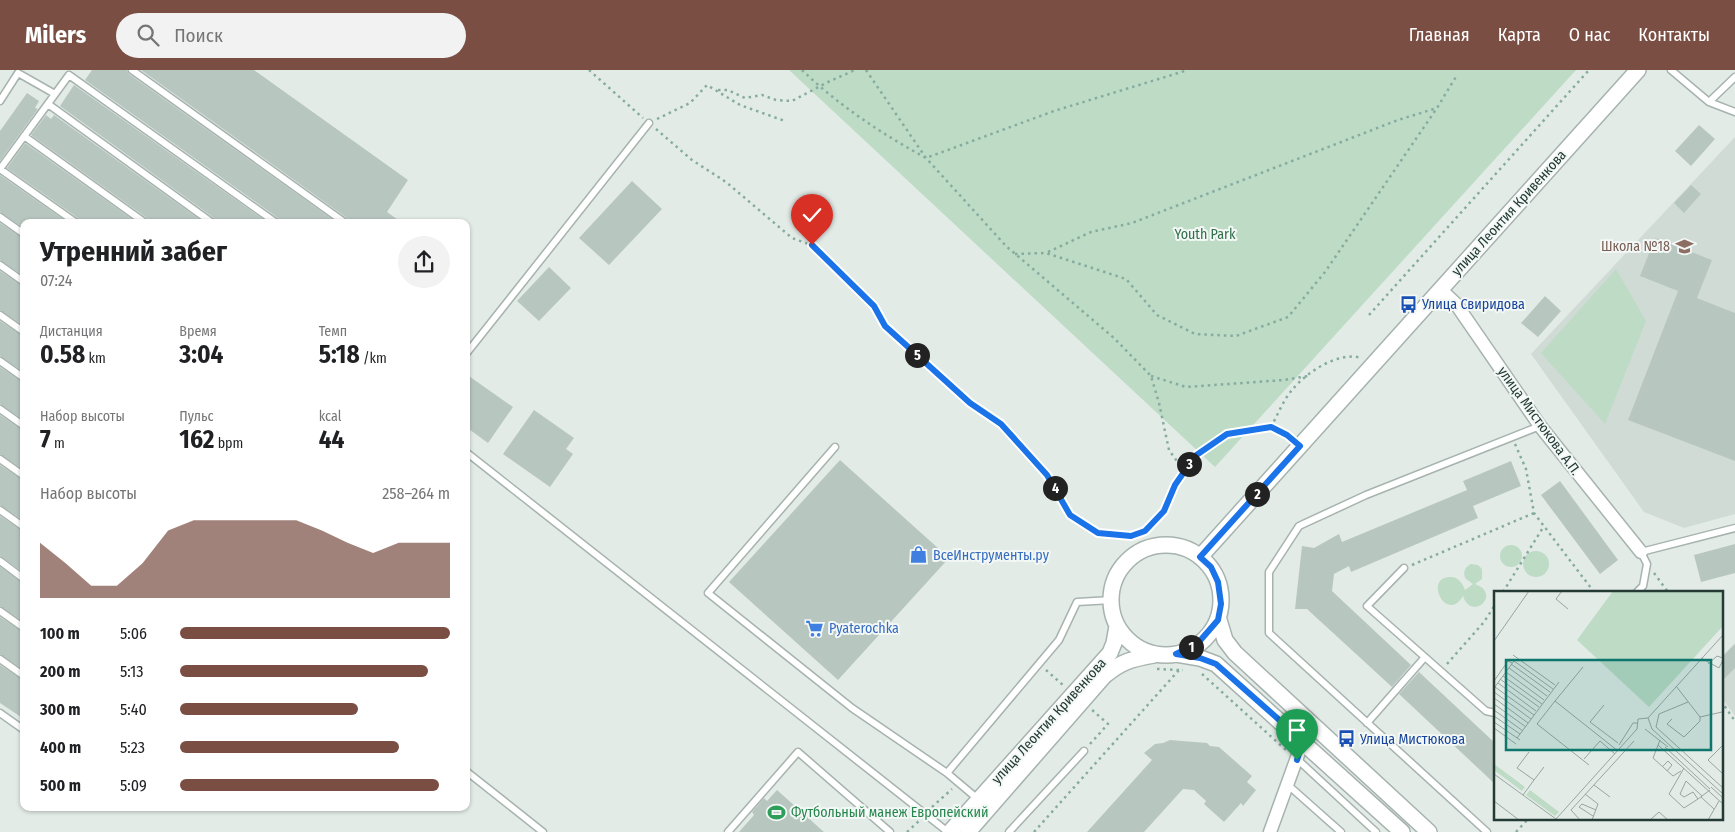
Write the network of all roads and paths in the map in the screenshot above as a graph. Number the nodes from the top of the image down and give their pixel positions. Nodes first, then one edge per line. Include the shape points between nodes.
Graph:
1 (132, 70) edge
2 (589, 70) edge
3 (802, 70) edge
4 (855, 70) edge
5 (866, 70) edge
6 (1188, 70) edge
7 (1589, 70) edge
8 (1638, 70) edge
9 (1671, 70) edge
10 (1457, 76) dead end
11 (1735, 77) edge
12 (819, 86) junction
13 (716, 90) junction
14 (55, 94) junction
15 (0, 101) edge
16 (1709, 102) junction
17 (48, 104) junction
18 (1437, 108) junction
19 (1735, 112) edge
20 (786, 121) dead end
21 (649, 123) junction
22 (24, 136) junction
23 (926, 158) junction
24 (0, 169) edge
25 (0, 217) edge
26 (71, 219) edge
27 (140, 219) edge
28 (207, 219) edge
29 (271, 219) edge
30 (340, 219) edge
31 (20, 231) edge
32 (1046, 253) junction
33 (1015, 254) junction
34 (0, 265) edge
35 (20, 279) edge
36 (1440, 289) junction
37 (0, 315) edge
38 (1369, 315) dead end
39 (20, 329) edge
40 (470, 349) edge
41 (0, 361) edge
42 (1376, 361) junction
43 (20, 375) edge
44 (1151, 376) junction
45 (1308, 376) junction
46 (0, 409) edge
47 (20, 423) edge
48 (1540, 426) junction
49 (1271, 427) junction
50 (1512, 437) junction
51 (1300, 446) junction
52 (835, 447) dead end
53 (470, 455) edge
54 (0, 459) edge
55 (1184, 471) junction
56 (20, 473) edge
57 (0, 510) edge
58 (1534, 513) junction
59 (20, 524) edge
60 (1544, 526) junction
61 (1735, 528) edge
62 (1641, 552) junction
63 (1200, 557) junction
64 (0, 561) edge
65 (1647, 564) junction
66 (1404, 568) joint
67 (20, 575) edge
68 (1504, 591) edge
69 (1593, 591) edge
70 (1639, 591) edge
71 (1667, 591) edge
72 (1112, 600) junction
73 (1494, 607) edge
74 (0, 611) edge
75 (1218, 620) junction
76 (20, 625) edge
77 (1117, 626) junction
78 (1176, 654) junction
79 (1425, 657) junction
80 (0, 659) edge
81 (1154, 662) junction
82 (1179, 670) junction
83 (1186, 671) dead end
84 (1441, 671) junction
85 (1200, 672) dead end
86 (20, 673) edge
87 (1722, 702) edge
88 (1092, 710) dead end
89 (0, 713) edge
90 (1494, 713) edge
91 (1735, 721) edge
92 (1367, 723) junction
93 (20, 727) edge
94 (1303, 741) junction
95 (1084, 751) joint
96 (1297, 760) junction
97 (947, 773) junction
98 (470, 774) edge
99 (1288, 785) junction
100 (979, 800) junction
101 (1527, 820) edge
102 (544, 832) edge
103 (728, 832) edge
104 (890, 832) edge
105 (949, 832) edge
106 (968, 832) edge
107 (1009, 832) edge
108 (1034, 832) edge
109 (1270, 832) edge
110 (1341, 832) edge
111 (1376, 832) edge
112 (1402, 832) edge
113 (1429, 832) edge
114 (1486, 832) edge
115 (1516, 832) edge

1 - 30 lane
2 - 21 path
3 - 12 path
4 - 12 path
5 - 23 path
6 - 23 path via 1054,111
7 - 38 path
8 - 36 street, улица Леонтия Кривенкова
9 - 16 lane
10 - 18 path
11 - 16 lane
12 - 13 path via 792,102 762,95 745,98 728,90
12 - 23 path via 895,141
13 - 20 path via 740,105
13 - 21 path via 707,85 690,103
14 - 15 lane via 18,73
14 - 17 lane
14 - 29 lane via 69,75
16 - 19 lane
17 - 22 lane
17 - 28 lane
18 - 32 path via 1398,120 1132,223 1091,232
18 - 32 path via 1325,272 1288,317 1236,336 1195,334 1157,314 1126,279
21 - 40 lane
21 - 55 path via 792,238 812,245 874,306 885,326 970,403 1001,424 1047,475 1070,515 1098,533 1131,536 1145,531 1164,511
22 - 24 lane
22 - 27 lane
23 - 33 path
24 - 26 lane
25 - 31 lane
32 - 33 path
33 - 44 path via 1114,338
34 - 35 lane
36 - 42 street, улица Леонтия Кривенкова
36 - 48 street, улица Мистюкова А.П. via 1456,304
37 - 39 lane
41 - 43 lane
42 - 45 path via 1353,355 1326,362
42 - 51 street, улица Леонтия Кривенкова
44 - 45 path via 1186,388
44 - 55 path via 1169,450
45 - 49 path via 1292,390
46 - 47 lane
48 - 50 lane
48 - 62 street, улица Мистюкова А.П.
49 - 51 path
49 - 55 path via 1227,434 1195,456
50 - 58 path via 1526,469
50 - 92 lane via 1366,495 1299,526 1269,572 1269,633
51 - 63 street, улица Леонтия Кривенкова
52 - 97 lane via 708,593 852,708
53 - 105 lane
54 - 56 lane
57 - 59 lane
58 - 60 path
58 - 66 path
60 - 68 path
60 - 69 path
61 - 62 lane
62 - 65 lane
63 - 72 street via 1184,548 1162,545 1138,552 1122,567 1113,585
63 - 75 street via 1211,567 1218,582 1221,604
64 - 67 lane
65 - 70 lane via 1643,586
65 - 71 path
66 - 79 lane via 1367,606
72 - 77 street
72 - 97 lane via 1077,602 1059,640
73 - 84 path
74 - 76 lane
75 - 78 street via 1198,643
75 - 113 street via 1225,640 1235,653
77 - 81 street via 1126,640
77 - 100 street, улица Леонтия Кривенкова via 1110,653
78 - 81 street
78 - 94 street via 1216,664
79 - 84 lane
79 - 92 lane
80 - 86 lane
81 - 82 path
81 - 106 street, улица Леонтия Кривенкова via 1135,658 1118,664 1104,676
82 - 83 path
82 - 108 path
84 - 90 lane via 1486,711
85 - 96 path
87 - 91 path
88 - 95 path via 1108,724
89 - 93 lane
92 - 114 lane
94 - 96 street
94 - 112 street
95 - 107 lane
96 - 99 street
96 - 111 lane
97 - 100 lane
98 - 102 lane
99 - 109 street
99 - 110 lane
100 - 105 street, улица Леонтия Кривенкова
101 - 115 path
103 - 104 lane via 798,752

